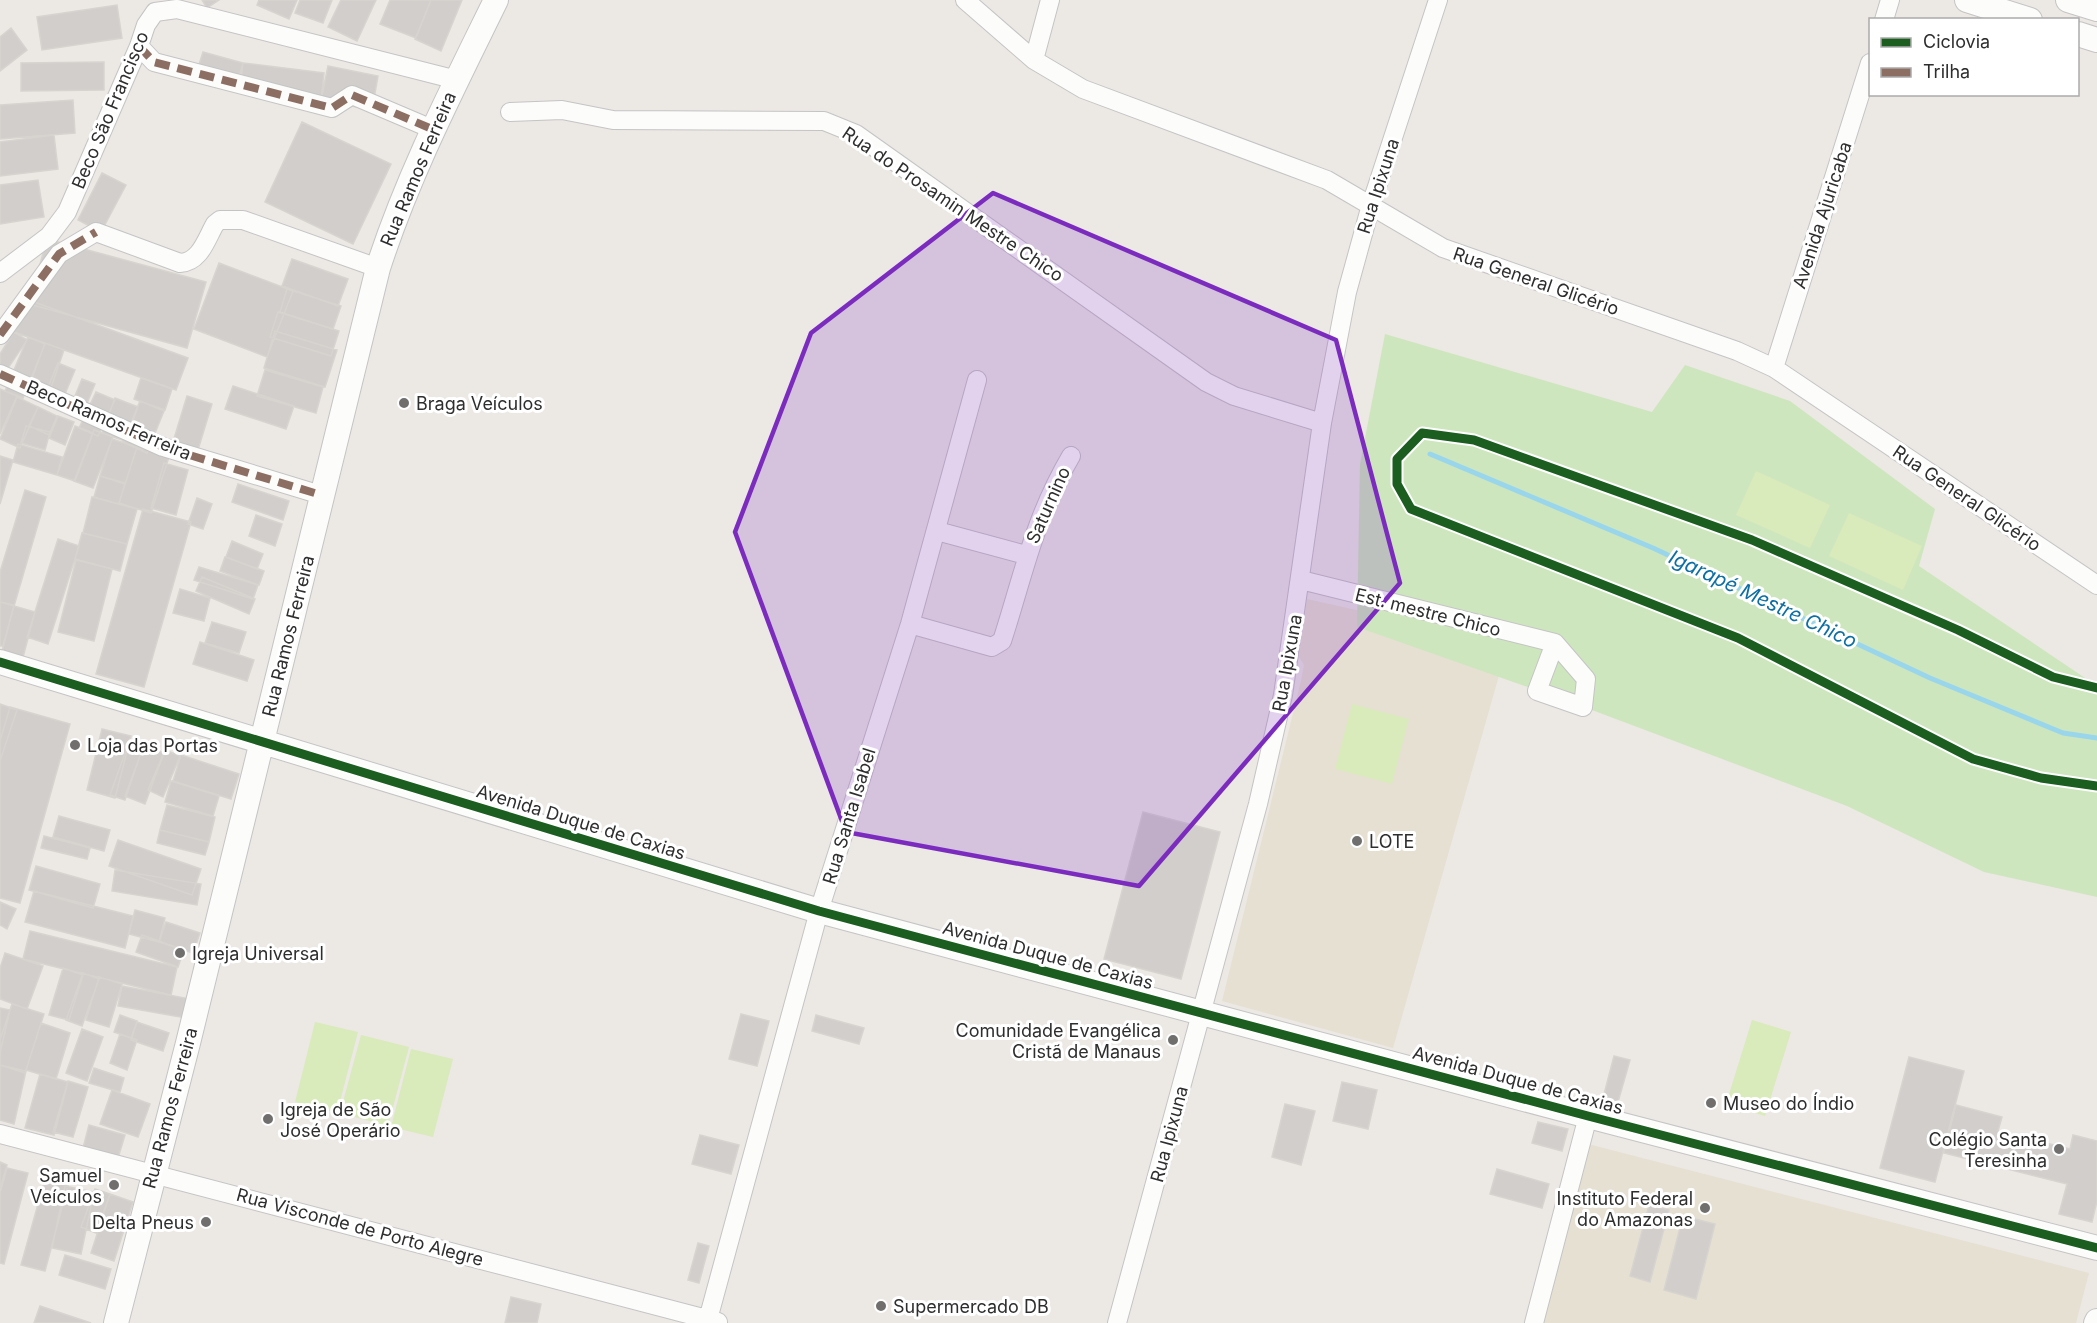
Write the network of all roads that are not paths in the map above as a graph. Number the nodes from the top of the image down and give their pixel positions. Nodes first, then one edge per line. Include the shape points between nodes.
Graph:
1 (496, 0) edge
2 (965, 0) edge
3 (1050, 0) edge
4 (1438, 0) edge
5 (1890, 0) edge
6 (1968, 0) edge
7 (2068, 0) edge
8 (2097, 9) edge
9 (1885, 18) edge
10 (2024, 18) edge
11 (2079, 34) edge
12 (2097, 40) edge
13 (139, 46) junction
14 (1034, 60) junction
15 (1869, 66) edge
16 (457, 80) junction
17 (510, 112) dead end
18 (432, 129) junction
19 (1371, 205) junction
20 (378, 268) junction
21 (0, 273) edge
22 (0, 336) edge
23 (1774, 368) junction
24 (0, 374) edge
25 (977, 380) dead end
26 (1322, 423) junction
27 (1071, 456) dead end
28 (321, 495) junction
29 (937, 531) junction
30 (1026, 555) junction
31 (1301, 580) junction
32 (2097, 585) edge
33 (910, 624) junction
34 (1555, 643) dead end
35 (0, 662) edge
36 (261, 743) junction
37 (819, 911) junction
38 (1202, 1013) junction
39 (1588, 1116) junction
40 (0, 1134) edge
41 (153, 1172) junction
42 (2097, 1248) edge
43 (712, 1322) edge
44 (116, 1323) edge
45 (1117, 1323) edge
46 (1534, 1323) edge

1 - 16 street, Rua Ramos Ferreira
2 - 14 street, Rua General Glicério
3 - 14 street
4 - 19 street, Rua Ipixuna
5 - 9 street
6 - 10 street
7 - 8 street
11 - 12 street
13 - 16 street, Beco São Francisco via 155,12 177,9
13 - 18 street via 154,62 332,108 352,95
13 - 21 street, Beco São Francisco via 67,212 49,236
14 - 19 street, Rua General Glicério via 1083,89 1327,180
15 - 23 street, Avenida Ajuricaba
16 - 18 street, Rua Ramos Ferreira
17 - 26 street, Rua do Prosamin Mestre Chico via 544,109 613,120 824,121 838,125 1016,245 1206,382 1234,396
18 - 20 street, Rua Ramos Ferreira
19 - 23 street, Rua General Glicério via 1443,248 1737,351
19 - 26 street, Rua Ipixuna via 1347,292
20 - 22 street via 243,220 220,220 196,259 187,263 96,232 59,254
20 - 28 street, Rua Ramos Ferreira
23 - 32 street, Rua General Glicério
24 - 28 street, Beco Ramos Ferreira via 163,447
25 - 29 street, Rua Santa Isabel
26 - 31 street, Rua Ipixuna
27 - 30 street, Saturnino via 1046,503
28 - 36 street, Rua Ramos Ferreira
29 - 30 street, Saturnino
29 - 33 street, Rua Santa Isabel
30 - 33 street, Saturnino via 1009,622 997,645 983,645
31 - 34 street, Est. mestre Chico
31 - 38 street, Rua Ipixuna via 1283,695
33 - 37 street, Rua Santa Isabel
35 - 36 street, Avenida Duque de Caxias
36 - 37 street, Avenida Duque de Caxias
36 - 41 street, Rua Ramos Ferreira
37 - 38 street, Avenida Duque de Caxias
37 - 43 street, Rua Santa Isabel
38 - 39 street, Avenida Duque de Caxias
38 - 45 street, Rua Ipixuna
39 - 42 street, Avenida Duque de Caxias
39 - 46 street
40 - 41 street, Rua Visconde de Porto Alegre
41 - 43 street, Rua Visconde de Porto Alegre
41 - 44 street, Rua Ramos Ferreira

